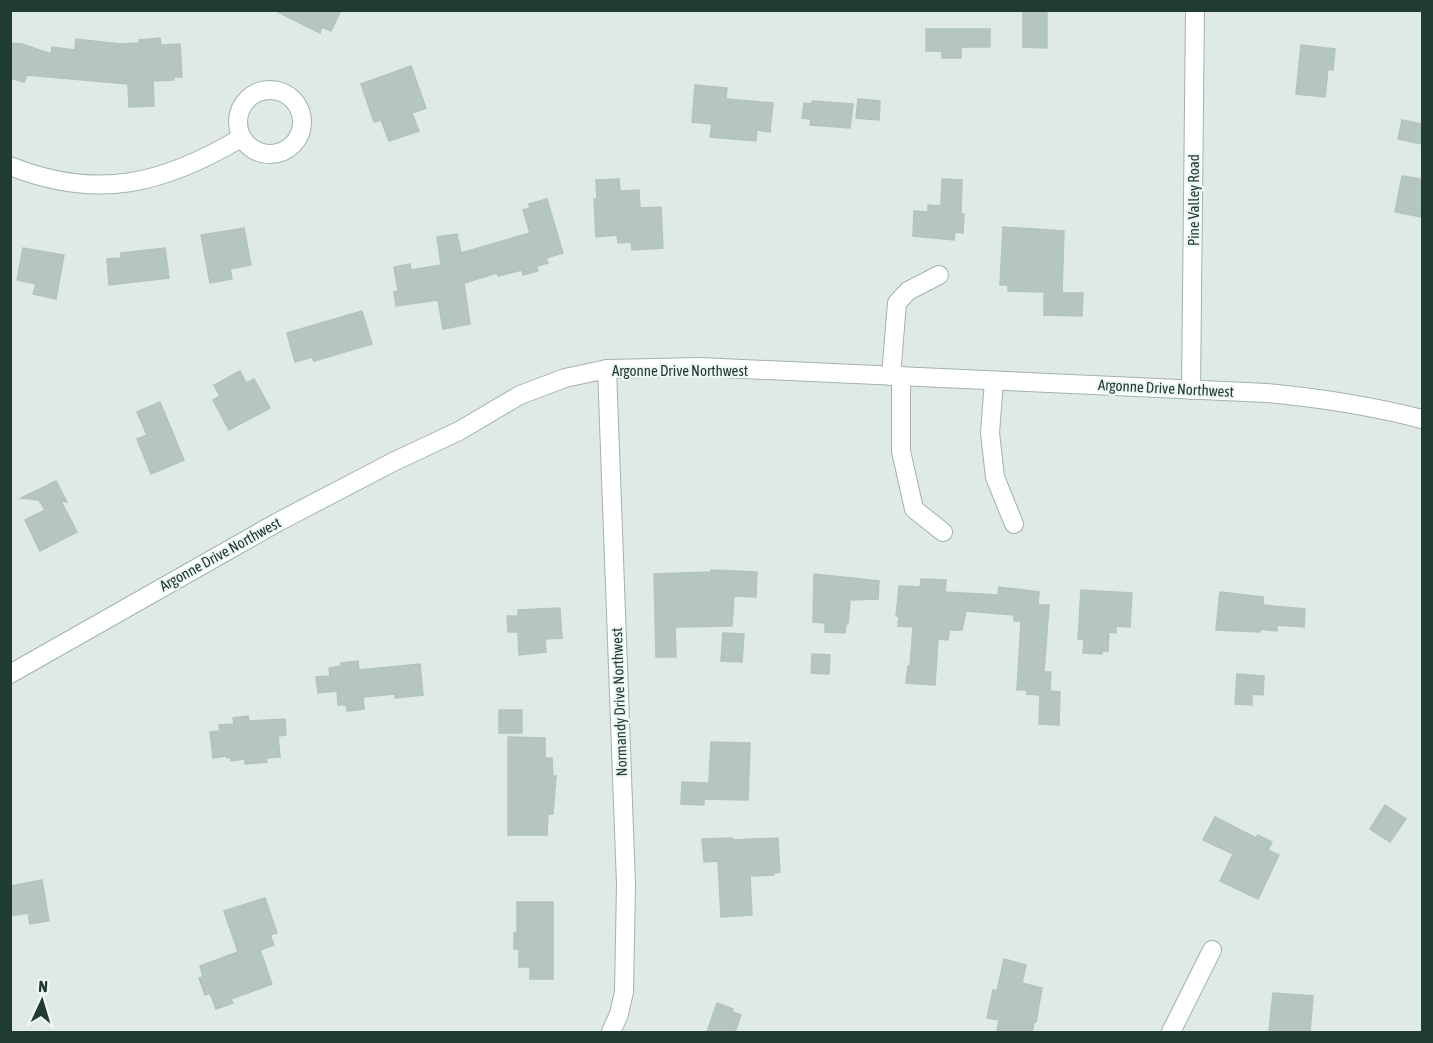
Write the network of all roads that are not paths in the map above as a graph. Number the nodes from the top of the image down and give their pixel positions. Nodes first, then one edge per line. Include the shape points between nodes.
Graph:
1 (1195, 10) edge
2 (241, 138) dead end
3 (10, 166) edge
4 (939, 275) dead end
5 (607, 369) junction
6 (896, 376) junction
7 (994, 381) junction
8 (1191, 390) junction
9 (1422, 419) edge
10 (1014, 524) dead end
11 (943, 532) dead end
12 (10, 674) edge
13 (1212, 950) dead end
14 (612, 1032) edge
15 (1171, 1032) edge

1 - 8 street, Pine Valley Road
2 - 3 street via 207,158 165,174 112,185 64,183
4 - 6 street via 908,291 897,303
5 - 6 street, Argonne Drive Northwest via 700,367
5 - 12 street, Argonne Drive Northwest via 565,378 520,395 459,431 278,522
5 - 14 street, Normandy Drive Northwest via 626,885 624,992
6 - 7 street, Argonne Drive Northwest
6 - 11 street via 900,451 914,509
7 - 8 street, Argonne Drive Northwest
7 - 10 street via 990,433 995,477
8 - 9 street, Argonne Drive Northwest via 1327,399
13 - 15 street

